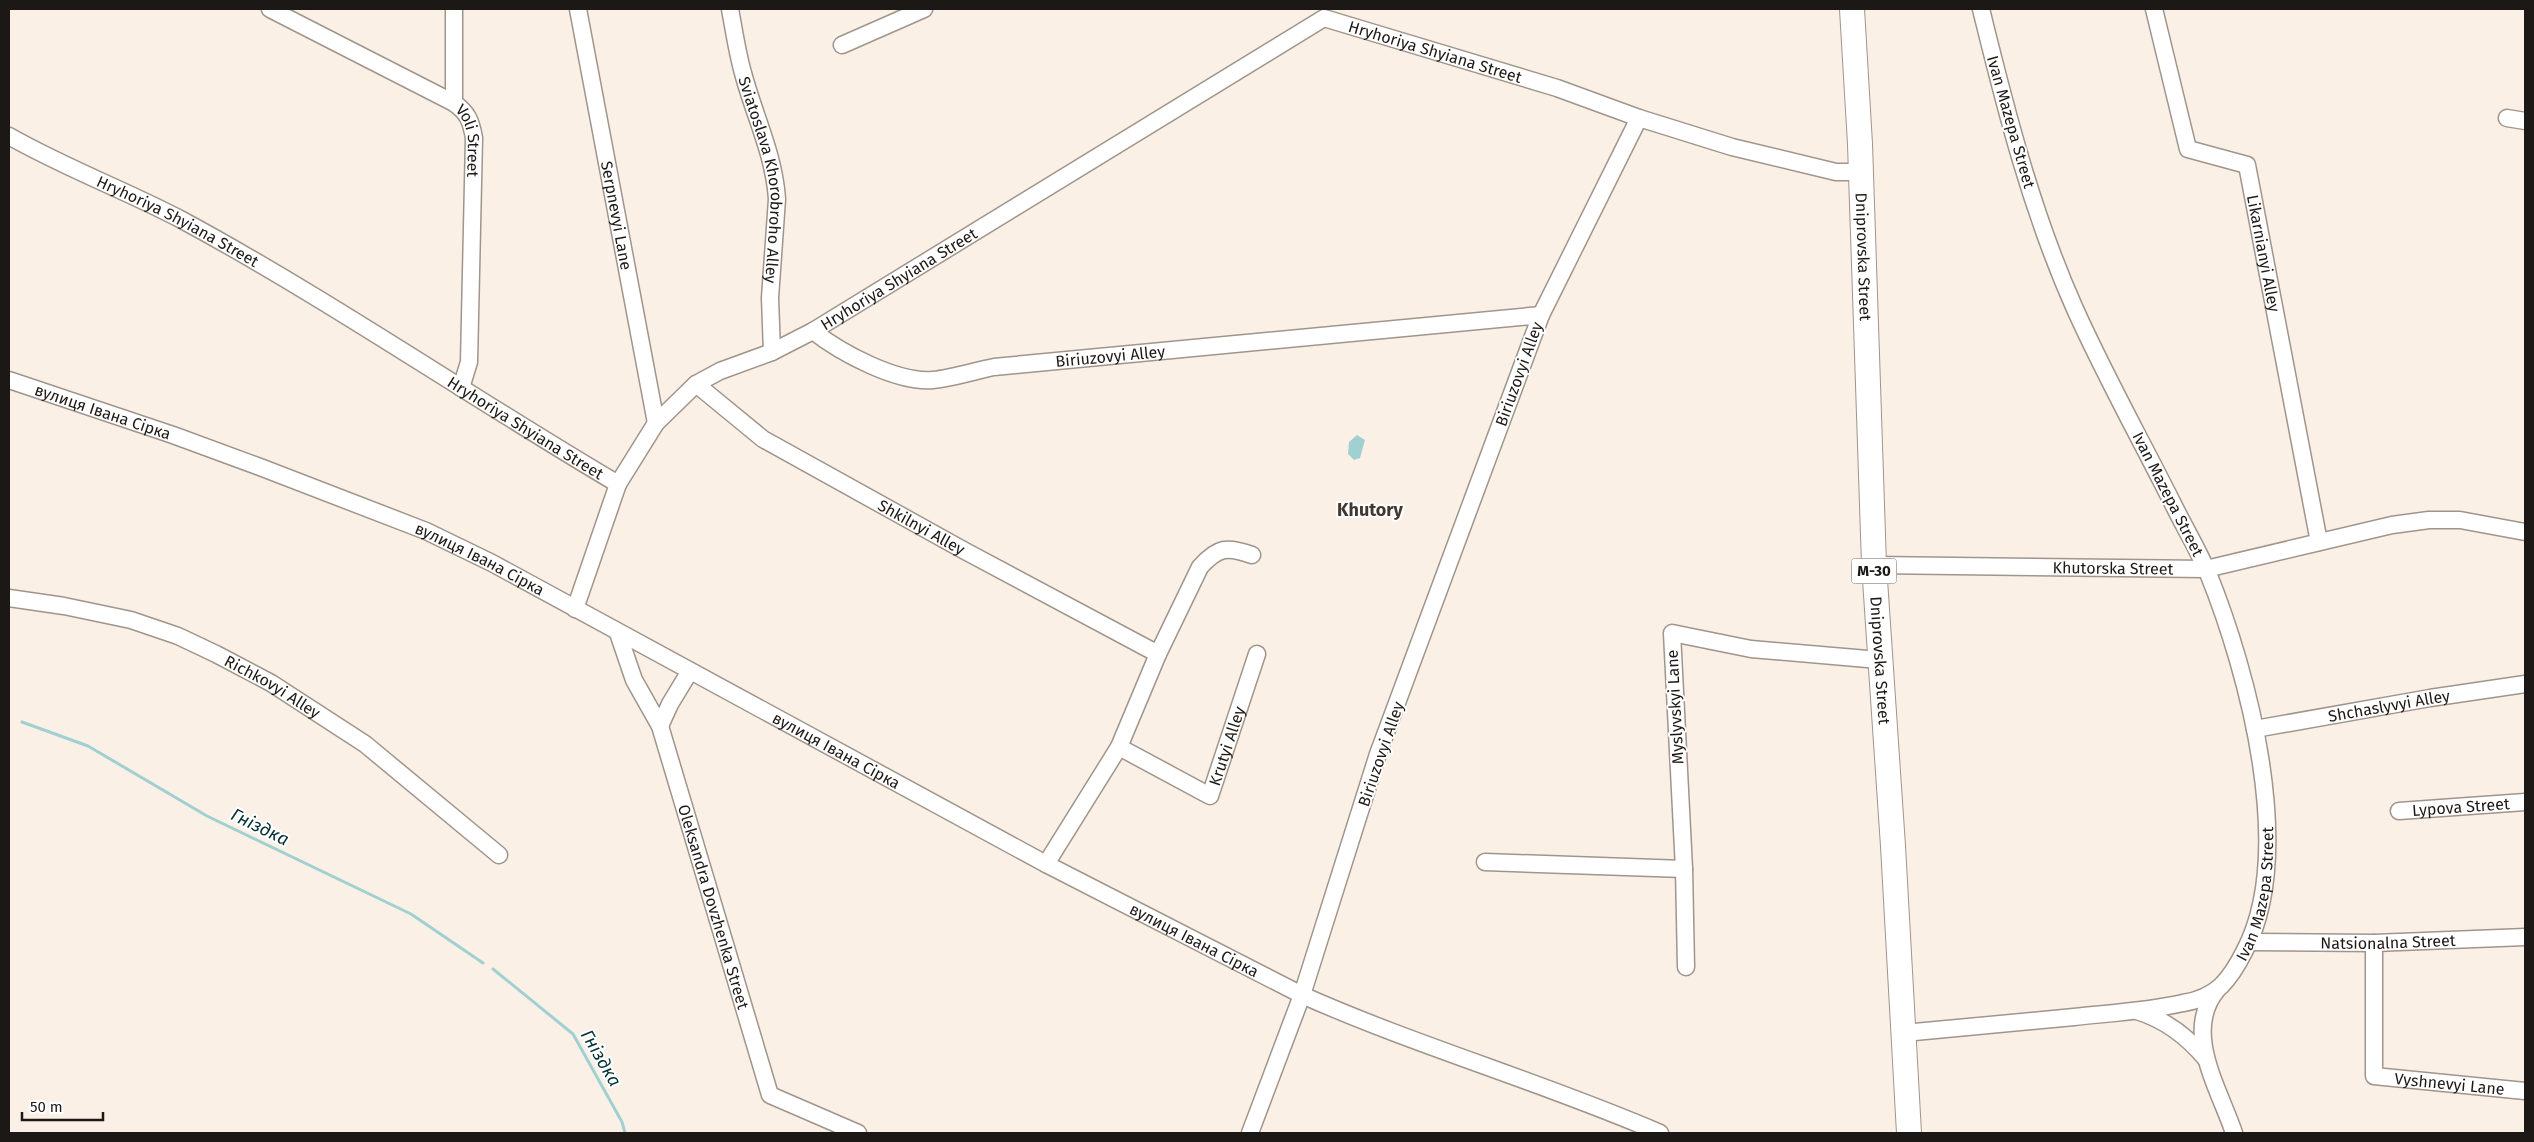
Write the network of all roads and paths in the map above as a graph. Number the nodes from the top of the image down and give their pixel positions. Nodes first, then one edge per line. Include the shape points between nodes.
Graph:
1 (270, 9) edge
2 (454, 9) edge
3 (578, 9) edge
4 (730, 9) edge
5 (924, 9) edge
6 (1852, 9) edge
7 (1980, 9) edge
8 (2154, 9) edge
9 (294, 14) edge
10 (1322, 14) edge
11 (842, 45) dead end
12 (454, 103) junction
13 (1639, 118) junction
14 (2507, 118) dead end
15 (2525, 121) edge
16 (9, 136) edge
17 (1861, 172) junction
18 (1541, 315) junction
19 (813, 331) junction
20 (772, 352) junction
21 (9, 380) edge
22 (696, 384) junction
23 (461, 388) junction
24 (656, 423) junction
25 (618, 484) junction
26 (2525, 532) edge
27 (2319, 542) junction
28 (1252, 554) dead end
29 (1874, 565) junction
30 (2206, 569) junction
31 (9, 598) edge
32 (575, 609) junction
33 (618, 633) junction
34 (1158, 654) junction
35 (1258, 654) dead end
36 (1878, 660) junction
37 (690, 671) junction
38 (2525, 684) edge
39 (660, 726) junction
40 (2254, 729) junction
41 (1119, 747) junction
42 (2525, 802) edge
43 (2399, 811) dead end
44 (499, 855) dead end
45 (1485, 862) dead end
46 (1046, 864) junction
47 (1684, 869) junction
48 (2525, 937) edge
49 (2249, 942) junction
50 (2374, 943) junction
51 (1686, 967) dead end
52 (2220, 987) junction
53 (1302, 995) junction
54 (2134, 1010) junction
55 (1904, 1033) junction
56 (2207, 1060) junction
57 (2525, 1091) edge
58 (858, 1133) edge
59 (1250, 1133) edge
60 (1660, 1133) edge
61 (1909, 1133) edge
62 (2234, 1133) edge

1 - 9 street, Voli Street
2 - 12 street
3 - 24 street, Serpnevyi Lane
4 - 20 street, Sviatoslava Khorobroho Alley via 743,73 768,147 776,183 770,298
5 - 11 street
6 - 17 highway, Dniprovska Street / М-30
7 - 30 street, Ivan Mazepa Street via 2019,154 2052,252 2076,311
8 - 27 street, Likarnianyi Alley via 2188,149 2247,165
9 - 12 street, Voli Street
10 - 13 street, Hryhoriya Shyiana Street via 1557,88
10 - 19 street, Hryhoriya Shyiana Street
12 - 23 street, Voli Street via 471,120 474,138 469,362
13 - 17 street, Hryhoriya Shyiana Street via 1732,147 1836,172
13 - 18 street
14 - 15 street
16 - 23 street, Hryhoriya Shyiana Street via 49,159 180,219
17 - 29 highway, Dniprovska Street / М-30
18 - 19 street, Biriuzovyi Alley via 1003,366 933,380 893,374 830,345
18 - 53 street, Biriuzovyi Alley via 1378,754
19 - 20 street, Hryhoriya Shyiana Street
20 - 22 street, Hryhoriya Shyiana Street via 720,371
21 - 32 street, вулиця Івана Сірка via 173,435 426,531
22 - 24 street, Hryhoriya Shyiana Street
22 - 34 street, Shkilnyi Alley via 763,439
23 - 25 street, Hryhoriya Shyiana Street
24 - 25 street, Hryhoriya Shyiana Street
25 - 32 street
26 - 27 street, Khutorska Street via 2460,520 2429,520
27 - 30 street, Khutorska Street
28 - 34 street via 1234,549 1220,550 1209,558 1197,572
29 - 30 street, Khutorska Street
29 - 36 highway, Dniprovska Street / М-30
30 - 40 street, Ivan Mazepa Street via 2227,624
31 - 44 street, Richkovyi Alley via 131,620 178,636 263,678 365,744
32 - 33 street, вулиця Івана Сірка
33 - 37 street, вулиця Івана Сірка
33 - 39 street, Oleksandra Dovzhenka Street via 634,680
34 - 41 street
35 - 41 street, Krutyi Alley via 1210,796
36 - 47 street, Myslyvskyi Lane via 1752,649 1672,633
36 - 55 highway, Dniprovska Street / М-30
37 - 39 street
37 - 46 street, вулиця Івана Сірка
38 - 40 street, Shchaslyvyi Alley
39 - 58 street, Oleksandra Dovzhenka Street via 770,1095
40 - 49 street, Ivan Mazepa Street via 2269,849 2266,882
41 - 46 street
42 - 43 street, Lypova Street
45 - 47 street
46 - 53 street, вулиця Івана Сірка
47 - 51 street, Myslyvskyi Lane
48 - 50 street, Natsionalna Street
49 - 50 street, Natsionalna Street
49 - 52 street, Ivan Mazepa Street
50 - 57 street, Vyshnevyi Lane via 2374,1076
52 - 54 street, Ivan Mazepa Street via 2183,1004
52 - 56 street, Ivan Mazepa Street via 2207,1005 2204,1016 2202,1034
53 - 59 street, Biriuzovyi Alley
53 - 60 street, вулиця Івана Сірка
54 - 55 street, Ivan Mazepa Street
54 - 56 street, Ivan Mazepa Street via 2165,1022 2183,1034
55 - 61 highway, Dniprovska Street / М-30
56 - 62 street, Ivan Mazepa Street

